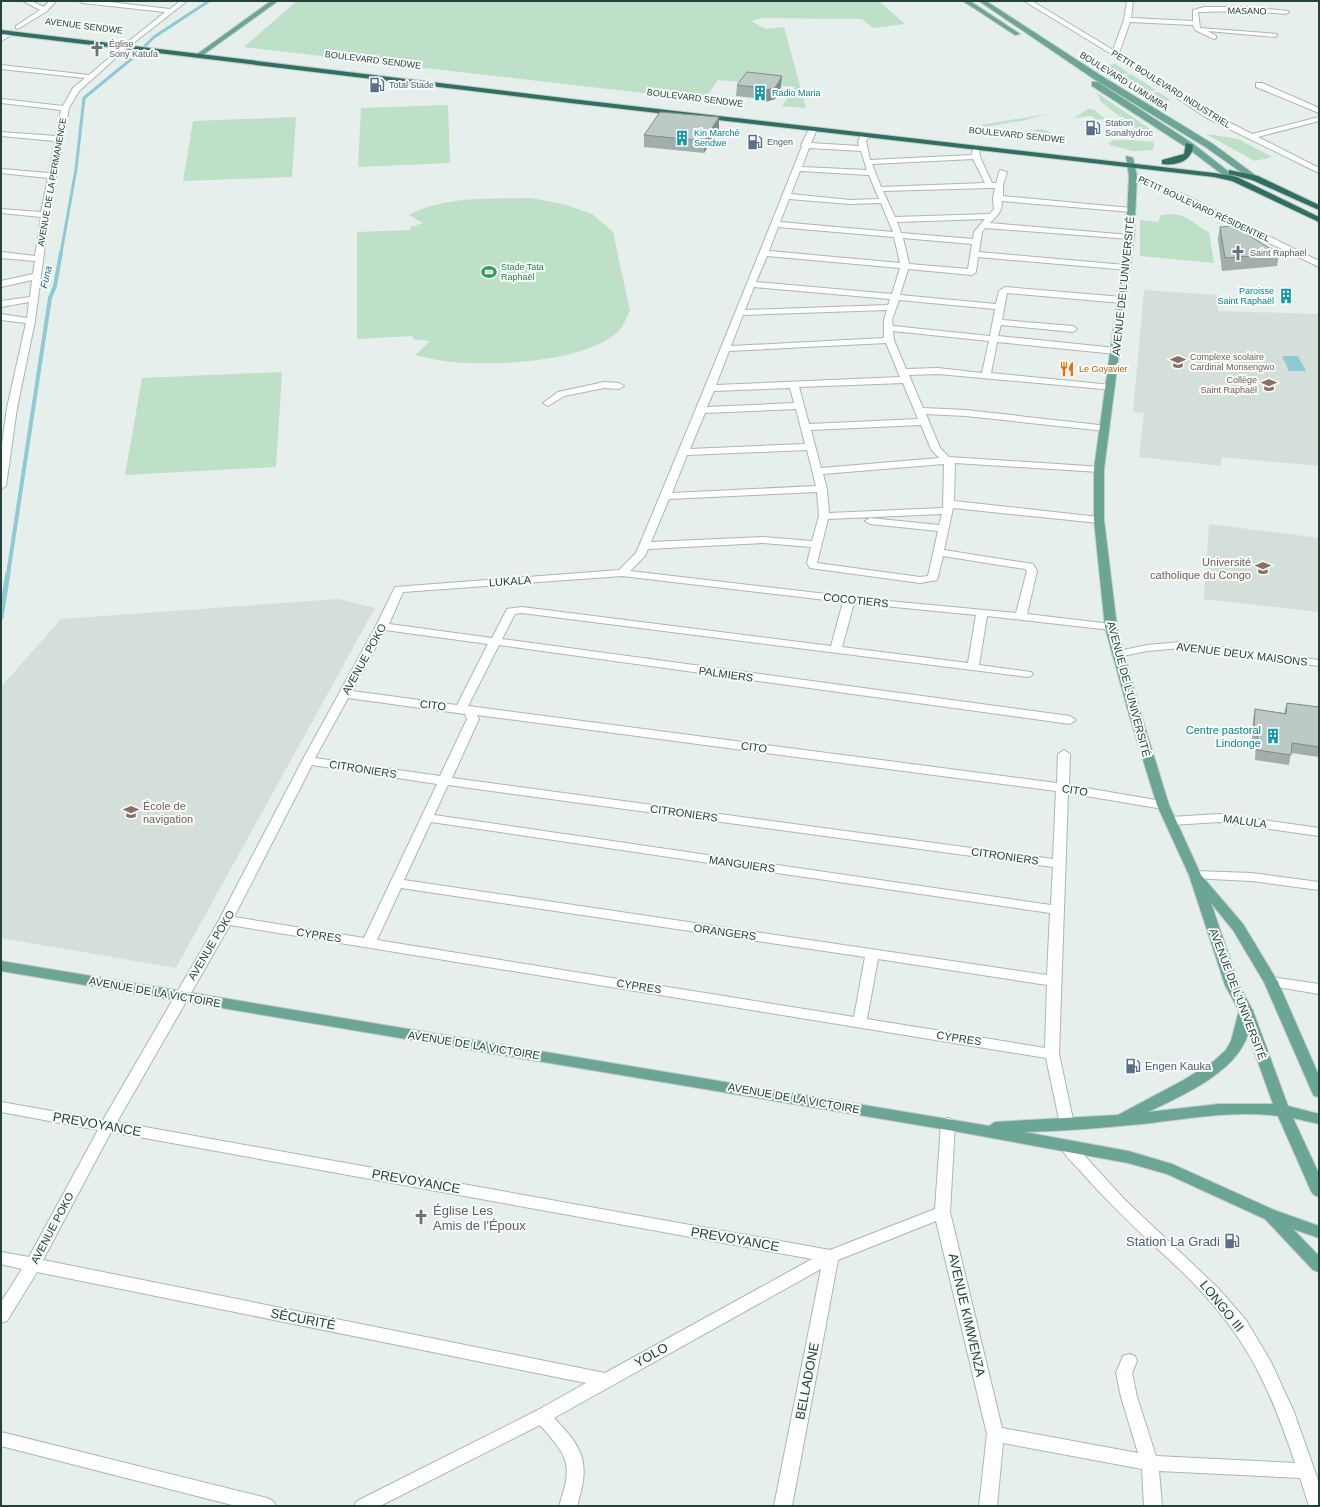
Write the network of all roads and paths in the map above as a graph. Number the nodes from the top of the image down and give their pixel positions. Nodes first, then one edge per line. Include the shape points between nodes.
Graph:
1 (26, 1) edge
2 (53, 1) edge
3 (82, 1) edge
4 (184, 1) edge
5 (275, 1) edge
6 (966, 1) edge
7 (982, 1) edge
8 (1027, 1) edge
9 (1130, 1) edge
10 (45, 10) junction
11 (172, 11) junction
12 (1286, 12) dead end
13 (1127, 20) junction
14 (1, 26) edge
15 (1197, 26) junction
16 (18, 28) junction
17 (1, 32) edge
18 (11, 33) junction
19 (1275, 35) dead end
20 (1214, 37) dead end
21 (1, 39) edge
22 (1025, 39) dead end
23 (130, 45) junction
24 (162, 48) junction
25 (206, 51) junction
26 (1044, 52) dead end
27 (1114, 54) junction
28 (198, 56) junction
29 (1, 67) edge
30 (91, 77) junction
31 (1259, 85) dead end
32 (1, 101) edge
33 (65, 108) junction
34 (1318, 110) edge
35 (1319, 119) edge
36 (813, 129) junction
37 (1, 134) edge
38 (865, 135) junction
39 (1250, 137) junction
40 (59, 139) junction
41 (805, 145) junction
42 (1189, 145) junction
43 (976, 148) junction
44 (864, 149) junction
45 (976, 158) junction
46 (867, 162) junction
47 (1165, 162) junction
48 (1131, 167) junction
49 (798, 169) junction
50 (1222, 170) junction
51 (1, 171) edge
52 (1319, 171) edge
53 (1003, 172) dead end
54 (1184, 172) joint
55 (872, 173) junction
56 (52, 176) junction
57 (1255, 178) junction
58 (1234, 179) junction
59 (999, 185) junction
60 (990, 186) junction
61 (878, 189) junction
62 (785, 196) junction
63 (998, 198) junction
64 (883, 201) junction
65 (1319, 208) edge
66 (1131, 210) junction
67 (1, 211) edge
68 (45, 215) junction
69 (994, 216) junction
70 (892, 220) junction
71 (1319, 220) edge
72 (775, 224) junction
73 (983, 225) junction
74 (898, 236) junction
75 (1130, 237) junction
76 (977, 242) junction
77 (763, 253) junction
78 (975, 254) junction
79 (1, 255) edge
80 (39, 259) junction
81 (1319, 264) edge
82 (905, 266) junction
83 (1126, 268) junction
84 (37, 276) junction
85 (1, 284) edge
86 (750, 284) junction
87 (896, 297) junction
88 (1, 299) edge
89 (33, 299) junction
90 (20, 300) junction
91 (1122, 300) junction
92 (1, 304) edge
93 (893, 307) junction
94 (1001, 307) junction
95 (740, 313) junction
96 (1, 317) edge
97 (31, 321) junction
98 (997, 322) junction
99 (888, 328) junction
100 (1073, 329) dead end
101 (889, 340) junction
102 (993, 340) junction
103 (724, 349) junction
104 (1116, 351) junction
105 (904, 376) junction
106 (986, 376) junction
107 (794, 385) junction
108 (619, 386) dead end
109 (710, 388) junction
110 (1112, 388) junction
111 (548, 403) dead end
112 (799, 406) junction
113 (12, 408) junction
114 (1, 409) edge
115 (701, 410) junction
116 (920, 411) junction
117 (924, 422) junction
118 (805, 427) junction
119 (1105, 428) junction
120 (810, 447) junction
121 (4, 449) edge
122 (684, 452) junction
123 (948, 460) junction
124 (1099, 469) junction
125 (818, 471) junction
126 (1, 486) edge
127 (822, 489) junction
128 (666, 496) junction
129 (948, 507) junction
130 (824, 516) junction
131 (1099, 520) junction
132 (942, 528) junction
133 (816, 544) junction
134 (644, 546) junction
135 (938, 552) junction
136 (622, 573) junction
137 (399, 589) joint
138 (849, 600) junction
139 (982, 612) junction
140 (1021, 616) junction
141 (382, 626) junction
142 (1110, 627) junction
143 (496, 642) junction
144 (836, 650) junction
145 (1118, 654) junction
146 (1319, 663) edge
147 (973, 668) junction
148 (1027, 674) dead end
149 (345, 694) junction
150 (461, 708) junction
151 (1070, 720) dead end
152 (1064, 754) dead end
153 (308, 761) junction
154 (445, 781) junction
155 (1064, 788) junction
156 (1163, 805) junction
157 (428, 818) junction
158 (1170, 821) junction
159 (1319, 832) edge
160 (1060, 864) junction
161 (1195, 875) junction
162 (397, 883) junction
163 (1319, 886) edge
164 (1057, 910) junction
165 (226, 920) junction
166 (369, 942) junction
167 (872, 953) junction
168 (1, 966) edge
169 (1054, 981) junction
170 (1271, 982) junction
171 (1319, 989) edge
172 (180, 997) junction
173 (1246, 1011) junction
174 (860, 1022) junction
175 (1052, 1054) junction
176 (1319, 1092) edge
177 (1, 1107) edge
178 (1282, 1109) junction
179 (1319, 1119) edge
180 (1118, 1121) junction
181 (948, 1124) junction
182 (1067, 1124) junction
183 (107, 1126) junction
184 (974, 1129) junction
185 (1067, 1146) junction
186 (1319, 1191) edge
187 (942, 1212) junction
188 (1269, 1214) junction
189 (1319, 1232) edge
190 (831, 1256) junction
191 (1, 1258) edge
192 (33, 1264) junction
193 (1319, 1266) edge
194 (1, 1316) edge
195 (1129, 1361) dead end
196 (605, 1380) junction
197 (542, 1416) junction
198 (995, 1434) junction
199 (1, 1439) edge
200 (1150, 1463) junction
201 (1306, 1471) junction
202 (267, 1506) edge
203 (363, 1506) edge
204 (568, 1506) edge
205 (783, 1506) edge
206 (988, 1506) edge
207 (1153, 1506) edge
208 (1318, 1506) edge

1 - 10 street
2 - 10 street
3 - 11 street
4 - 11 street, AVENUE DE LA PERMANENCE
5 - 25 main road
6 - 22 main road
7 - 57 main road, BOULEVARD LUMUMBA
8 - 27 street, PETIT BOULEVARD INDUSTRIEL
9 - 13 street
10 - 16 street
11 - 23 street, AVENUE DE LA PERMANENCE
12 - 15 street, MASANO via 1198,9 1195,11
13 - 15 street
13 - 27 street
14 - 16 highway, AVENUE SENDWE
15 - 19 street
15 - 20 street
16 - 23 highway, AVENUE SENDWE
17 - 18 highway, AVENUE SENDWE
18 - 21 street
18 - 23 highway, AVENUE SENDWE
23 - 24 highway, AVENUE SENDWE
23 - 24 highway, AVENUE SENDWE via 143,43
23 - 30 street, AVENUE DE LA PERMANENCE
24 - 25 highway, BOULEVARD SENDWE
24 - 28 highway, BOULEVARD SENDWE
25 - 28 main road
25 - 48 highway, BOULEVARD SENDWE
26 - 42 main road, BOULEVARD LUMUMBA
27 - 39 street, PETIT BOULEVARD INDUSTRIEL via 1208,115
28 - 36 highway, BOULEVARD SENDWE
29 - 30 street
30 - 33 street, AVENUE DE LA PERMANENCE via 76,90
31 - 34 street
32 - 33 street
33 - 40 street, AVENUE DE LA PERMANENCE
35 - 39 street
36 - 38 highway, BOULEVARD SENDWE
36 - 41 street
37 - 40 street
38 - 43 highway, BOULEVARD SENDWE
38 - 44 street via 862,141
39 - 52 street, PETIT BOULEVARD INDUSTRIEL
40 - 56 street, AVENUE DE LA PERMANENCE
41 - 44 street
41 - 49 street
42 - 47 highway via 1190,153 1187,156
42 - 50 main road, BOULEVARD LUMUMBA
43 - 45 street
43 - 48 highway, BOULEVARD SENDWE
44 - 46 street
45 - 46 street
45 - 60 street
46 - 55 street
47 - 48 highway, BOULEVARD SENDWE
47 - 50 highway, BOULEVARD SENDWE
48 - 54 highway, BOULEVARD SENDWE
48 - 66 main road, AVENUE DE L’UNIVERSITÉ
48 - 81 street, PETIT BOULEVARD RÉSIDENTIEL via 1184,198
49 - 55 street
49 - 62 street
50 - 57 highway, BOULEVARD LUMUMBA
50 - 58 main road, BOULEVARD LUMUMBA
51 - 56 street
53 - 59 street
54 - 58 highway, BOULEVARD LUMUMBA
55 - 61 street
56 - 68 street, AVENUE DE LA PERMANENCE
57 - 65 highway, BOULEVARD LUMUMBA
58 - 71 highway, BOULEVARD LUMUMBA
59 - 60 street
59 - 63 street
60 - 61 street
61 - 64 street
62 - 64 street via 850,202
62 - 72 street
63 - 66 street
63 - 69 street via 998,210
64 - 70 street
66 - 75 main road, AVENUE DE L’UNIVERSITÉ
67 - 68 street
68 - 80 street, AVENUE DE LA PERMANENCE
69 - 70 street
69 - 73 street
70 - 74 street
72 - 74 street
72 - 77 street
73 - 75 street
73 - 76 street via 978,232
74 - 76 street
74 - 82 street
75 - 83 main road, AVENUE DE L’UNIVERSITÉ
76 - 78 street
77 - 82 street
77 - 86 street
78 - 82 street via 972,272
78 - 83 street
79 - 80 street
80 - 84 street, AVENUE DE LA PERMANENCE
82 - 87 street
83 - 91 main road, AVENUE DE L’UNIVERSITÉ
84 - 85 street
84 - 89 street, AVENUE DE LA PERMANENCE
86 - 87 street
86 - 95 street
87 - 93 street
87 - 94 street
88 - 90 street
89 - 90 street
89 - 97 street, AVENUE DE LA PERMANENCE
90 - 92 street
91 - 94 street via 1010,289 1003,291
91 - 104 main road, AVENUE DE L’UNIVERSITÉ
93 - 95 street
93 - 99 street
94 - 98 street
95 - 103 street
96 - 97 street
97 - 113 street, AVENUE DE LA PERMANENCE
98 - 100 street
98 - 102 street
99 - 101 street
99 - 102 street
101 - 103 street
101 - 105 street
102 - 104 street
102 - 106 street
103 - 109 street
104 - 110 main road, AVENUE DE L’UNIVERSITÉ
105 - 106 street via 938,371
105 - 107 street
105 - 116 street
106 - 110 street
107 - 109 street
107 - 112 street
108 - 111 street via 604,385 561,394
109 - 115 street
110 - 119 main road, AVENUE DE L’UNIVERSITÉ
112 - 115 street
112 - 118 street
113 - 114 street
113 - 121 street, AVENUE DE LA PERMANENCE
115 - 122 street
116 - 117 street
116 - 119 street via 966,413
117 - 118 street
117 - 123 street via 936,448
118 - 120 street
119 - 124 main road, AVENUE DE L’UNIVERSITÉ
120 - 122 street
120 - 125 street
121 - 126 street, AVENUE DE LA PERMANENCE
122 - 128 street
123 - 124 street
123 - 125 street
123 - 129 street via 951,472
124 - 131 main road, AVENUE DE L’UNIVERSITÉ
125 - 127 street
127 - 128 street
127 - 130 street
128 - 134 street
129 - 130 street
129 - 131 street
129 - 132 street
130 - 132 street
130 - 133 street
131 - 142 main road, AVENUE DE L’UNIVERSITÉ
132 - 135 street
133 - 134 street via 763,540
133 - 135 street via 812,564 817,568 920,580 933,578
134 - 136 street via 641,554
135 - 140 street via 1029,566 1032,571
136 - 137 street, LUKALA
136 - 138 street, COCOTIERS
137 - 141 street, AVENUE POKO
138 - 139 street, COCOTIERS
138 - 144 street
139 - 140 street, COCOTIERS
139 - 147 street
140 - 142 street, COCOTIERS
141 - 143 street, PALMIERS
141 - 149 street, AVENUE POKO
142 - 145 main road, AVENUE DE L’UNIVERSITÉ
143 - 144 street via 511,611 517,610
143 - 150 street
143 - 151 street, PALMIERS
144 - 147 street
145 - 146 street, AVENUE DEUX MAISONS via 1181,645
145 - 156 main road, AVENUE DE L’UNIVERSITÉ
147 - 148 street
149 - 150 street, CITO
149 - 153 street, AVENUE POKO
150 - 154 street via 470,712 473,719
150 - 155 street, CITO
152 - 155 street
153 - 154 street, CITRONIERS
153 - 165 street, AVENUE POKO
154 - 157 street
154 - 160 street, CITRONIERS
155 - 156 street, CITO
155 - 160 street
156 - 158 main road, AVENUE DE L’UNIVERSITÉ
157 - 162 street
157 - 164 street, MANGUIERS
158 - 159 street, MALULA via 1220,818
158 - 161 main road, AVENUE DE L’UNIVERSITÉ
160 - 164 street
161 - 163 street via 1252,877
161 - 170 main road via 1238,927
161 - 173 main road, AVENUE DE L’UNIVERSITÉ via 1232,985
162 - 166 street
162 - 167 street, ORANGERS
164 - 169 street
165 - 166 street, CYPRES
165 - 172 street, AVENUE POKO
166 - 174 street, CYPRES
167 - 169 street, ORANGERS
167 - 174 street
168 - 172 main road, AVENUE DE LA VICTOIRE
169 - 175 street
170 - 171 street
170 - 176 main road
172 - 181 main road, AVENUE DE LA VICTOIRE
172 - 183 street, AVENUE POKO
173 - 178 main road, AVENUE DE L’UNIVERSITÉ
173 - 180 main road via 1238,1042 1228,1057 1212,1070
174 - 175 street, CYPRES
175 - 182 street
177 - 183 street, PREVOYANCE
178 - 179 main road
178 - 180 main road via 1182,1113
178 - 186 main road, AVENUE DE L’UNIVERSITÉ
180 - 182 main road
181 - 184 main road, AVENUE DE LA VICTOIRE
181 - 187 street, AVENUE KIMWENZA
182 - 184 main road
183 - 190 street, PREVOYANCE
183 - 192 street, AVENUE POKO
184 - 185 main road
185 - 188 main road via 1128,1157 1172,1170
185 - 201 street, LONGO III via 1120,1204 1203,1281 1240,1326 1268,1372
187 - 190 street, YOLO
187 - 198 street, AVENUE KIMWENZA
188 - 189 main road
188 - 193 main road
190 - 196 street, YOLO
190 - 205 street, BELLADONE
191 - 192 street, SÉCURITÉ
192 - 194 street, AVENUE POKO
192 - 196 street, SÉCURITÉ
195 - 200 street via 1124,1373
196 - 197 street, YOLO
197 - 203 street, YOLO
197 - 204 street via 576,1459 576,1476
198 - 200 street
198 - 206 street, AVENUE KIMWENZA
199 - 202 street
200 - 201 street
200 - 207 street
201 - 208 street, LONGO III

